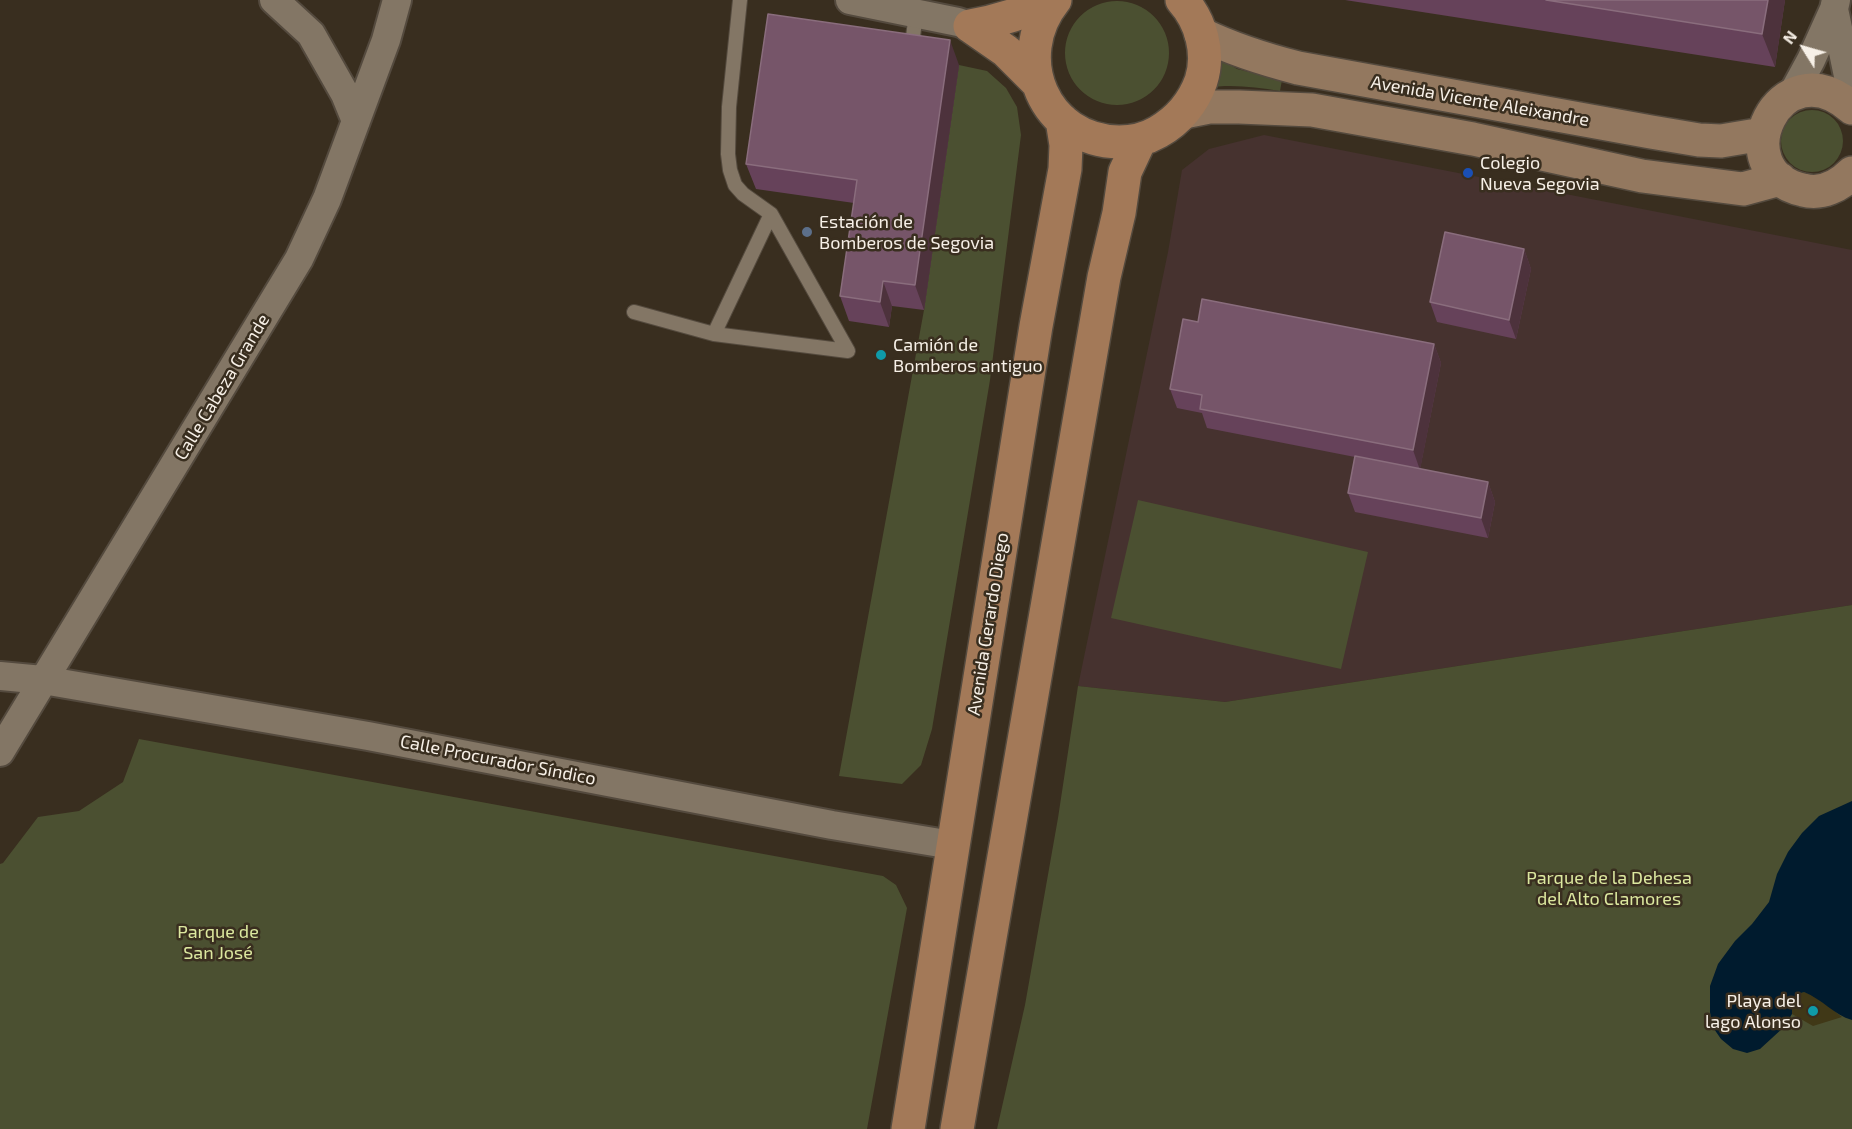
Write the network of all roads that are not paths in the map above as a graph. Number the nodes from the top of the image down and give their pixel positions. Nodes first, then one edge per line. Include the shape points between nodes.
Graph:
1 (274, 0) edge
2 (397, 0) edge
3 (740, 0) edge
4 (850, 0) edge
5 (1050, 0) edge
6 (1055, 0) edge
7 (1182, 0) edge
8 (1835, 4) edge
9 (916, 13) junction
10 (970, 26) junction
11 (1202, 34) junction
12 (910, 58) edge
13 (1037, 82) junction
14 (1792, 95) junction
15 (1852, 106) edge
16 (1291, 110) junction
17 (1184, 112) junction
18 (1062, 120) junction
19 (356, 121) junction
20 (1320, 125) dead end
21 (1763, 134) junction
22 (1140, 140) junction
23 (1515, 162) dead end
24 (1642, 176) junction
25 (1780, 179) junction
26 (1844, 189) edge
27 (771, 214) junction
28 (634, 312) dead end
29 (714, 334) junction
30 (0, 676) edge
31 (43, 680) junction
32 (0, 752) edge
33 (952, 845) junction
34 (908, 1129) edge
35 (957, 1129) edge

1 - 19 street via 311,34
2 - 19 street, Calle Cabeza Grande
3 - 27 lane via 729,107 729,162 735,185 742,194
4 - 9 street
5 - 10 main road via 1029,11
6 - 13 main road via 1035,37 1033,60
7 - 11 main road via 1192,11
8 - 14 street
8 - 15 street
9 - 10 street
9 - 12 lane
10 - 13 main road via 1006,51
11 - 17 main road via 1203,75
11 - 21 street, Avenida Vicente Aleixandre via 1254,57 1298,68 1650,132 1721,141
13 - 18 main road via 1047,103
14 - 15 street via 1808,90 1825,91
14 - 21 street via 1768,118
16 - 17 street via 1239,106
16 - 20 lane
16 - 24 street via 1312,110 1473,139
17 - 22 main road via 1169,126
18 - 22 main road via 1092,138
18 - 33 main road, Avenida Gerardo Diego via 1065,169
19 - 31 street, Calle Cabeza Grande via 299,259
21 - 25 street via 1763,151
22 - 35 main road via 1125,172 1102,287
23 - 24 lane via 1561,171
24 - 25 street via 1743,189
25 - 26 street via 1810,192
27 - 29 lane
27 - 29 lane via 848,351
28 - 29 lane
30 - 31 street, Calle Procurador Síndico
31 - 32 street, Calle Cabeza Grande
31 - 33 street, Calle Procurador Síndico via 368,735
33 - 34 main road, Avenida Gerardo Diego

